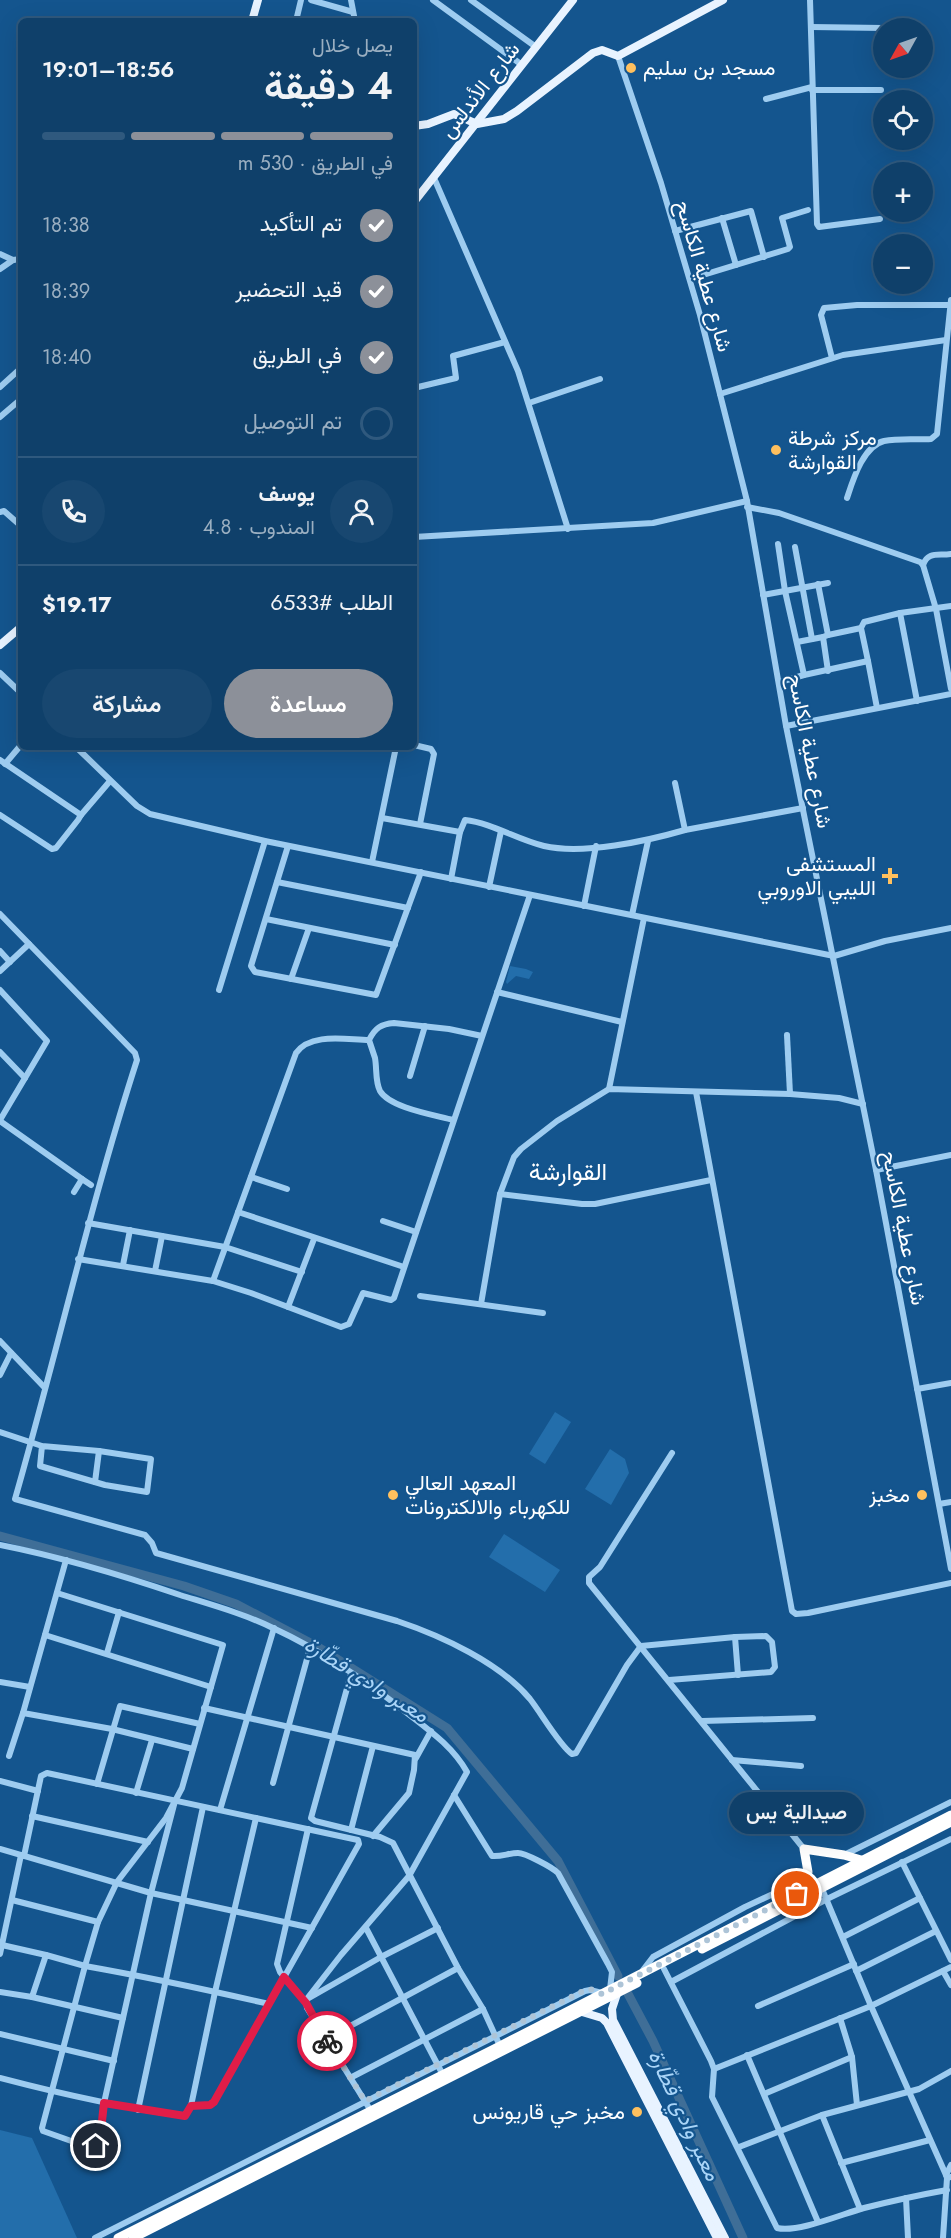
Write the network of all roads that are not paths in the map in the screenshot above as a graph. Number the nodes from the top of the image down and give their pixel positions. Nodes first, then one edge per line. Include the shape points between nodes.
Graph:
1 (258, 0) edge
2 (301, 0) edge
3 (311, 0) edge
4 (351, 0) edge
5 (434, 0) edge
6 (471, 0) edge
7 (573, 0) edge
8 (723, 0) edge
9 (810, 0) edge
10 (708, 4) edge
11 (353, 12) junction
12 (253, 18) edge
13 (297, 18) edge
14 (354, 18) edge
15 (811, 27) junction
16 (873, 28) edge
17 (536, 47) junction
18 (618, 56) junction
19 (522, 65) junction
20 (812, 88) junction
21 (881, 90) dead end
22 (766, 99) dead end
23 (477, 124) junction
24 (417, 126) edge
25 (434, 178) junction
26 (417, 198) edge
27 (808, 210) dead end
28 (722, 218) junction
29 (873, 220) edge
30 (675, 231) junction
31 (0, 254) edge
32 (764, 257) junction
33 (17, 260) edge
34 (736, 265) junction
35 (0, 269) edge
36 (690, 279) junction
37 (951, 300) edge
38 (950, 305) edge
39 (946, 340) junction
40 (505, 342) junction
41 (948, 356) edge
42 (832, 358) junction
43 (18, 371) edge
44 (600, 379) dead end
45 (0, 387) edge
46 (417, 387) edge
47 (720, 394) junction
48 (18, 402) edge
49 (529, 403) junction
50 (0, 417) edge
51 (847, 498) dead end
52 (747, 504) junction
53 (0, 512) edge
54 (18, 524) edge
55 (568, 529) junction
56 (417, 538) edge
57 (778, 544) dead end
58 (795, 547) dead end
59 (951, 554) edge
60 (923, 565) junction
61 (828, 583) dead end
62 (818, 584) junction
63 (803, 587) junction
64 (785, 591) junction
65 (763, 595) junction
66 (951, 606) edge
67 (936, 609) junction
68 (900, 614) junction
69 (861, 628) junction
70 (18, 630) edge
71 (826, 636) junction
72 (813, 639) junction
73 (796, 642) junction
74 (0, 645) edge
75 (868, 661) junction
76 (828, 671) junction
77 (0, 673) edge
78 (804, 675) junction
79 (780, 682) junction
80 (951, 689) edge
81 (18, 690) edge
82 (951, 694) edge
83 (916, 700) junction
84 (877, 708) junction
85 (786, 726) junction
86 (417, 746) edge
87 (18, 748) edge
88 (79, 750) edge
89 (395, 750) edge
90 (2, 762) edge
91 (111, 781) junction
92 (675, 783) dead end
93 (803, 808) junction
94 (0, 815) edge
95 (81, 815) junction
96 (382, 818) junction
97 (420, 824) junction
98 (685, 830) junction
99 (501, 831) junction
100 (460, 832) junction
101 (265, 841) junction
102 (648, 841) junction
103 (288, 846) junction
104 (596, 846) junction
105 (372, 862) junction
106 (421, 872) junction
107 (451, 879) junction
108 (277, 882) junction
109 (489, 887) junction
110 (530, 895) junction
111 (584, 906) junction
112 (408, 908) junction
113 (0, 914) edge
114 (632, 915) junction
115 (644, 918) junction
116 (266, 919) junction
117 (951, 927) edge
118 (309, 928) junction
119 (29, 944) junction
120 (395, 945) junction
121 (0, 951) edge
122 (834, 956) junction
123 (10, 962) junction
124 (0, 971) edge
125 (291, 979) junction
126 (0, 990) edge
127 (219, 990) dead end
128 (497, 992) junction
129 (622, 1022) junction
130 (425, 1026) junction
131 (788, 1035) dead end
132 (482, 1036) junction
133 (369, 1040) junction
134 (0, 1052) edge
135 (410, 1076) dead end
136 (25, 1078) junction
137 (609, 1089) junction
138 (696, 1092) junction
139 (790, 1094) junction
140 (863, 1104) junction
141 (0, 1120) edge
142 (453, 1120) junction
143 (951, 1155) edge
144 (876, 1170) junction
145 (250, 1177) junction
146 (82, 1179) junction
147 (711, 1180) junction
148 (91, 1185) dead end
149 (287, 1189) dead end
150 (74, 1192) dead end
151 (500, 1194) junction
152 (238, 1212) junction
153 (383, 1221) dead end
154 (88, 1223) junction
155 (130, 1230) junction
156 (416, 1232) junction
157 (162, 1236) junction
158 (314, 1239) junction
159 (225, 1247) junction
160 (78, 1259) junction
161 (123, 1265) junction
162 (404, 1267) junction
163 (155, 1271) junction
164 (302, 1272) junction
165 (213, 1281) junction
166 (420, 1296) dead end
167 (481, 1304) junction
168 (288, 1307) junction
169 (543, 1313) dead end
170 (0, 1341) edge
171 (11, 1353) junction
172 (0, 1375) edge
173 (951, 1383) edge
174 (45, 1388) junction
175 (917, 1389) junction
176 (0, 1432) edge
177 (31, 1443) junction
178 (42, 1446) junction
179 (99, 1451) junction
180 (672, 1453) dead end
181 (95, 1482) junction
182 (951, 1502) edge
183 (939, 1504) junction
184 (0, 1545) edge
185 (66, 1560) junction
186 (951, 1569) edge
187 (951, 1583) edge
188 (57, 1593) junction
189 (119, 1612) junction
190 (274, 1628) junction
191 (45, 1635) junction
192 (735, 1637) junction
193 (641, 1646) junction
194 (310, 1648) junction
195 (106, 1653) junction
196 (351, 1674) junction
197 (738, 1675) junction
198 (669, 1680) junction
199 (0, 1682) edge
200 (30, 1687) junction
201 (211, 1687) junction
202 (204, 1708) junction
203 (23, 1713) junction
204 (247, 1718) junction
205 (813, 1718) dead end
206 (702, 1721) junction
207 (200, 1724) junction
208 (289, 1728) junction
209 (112, 1729) junction
210 (431, 1731) junction
211 (333, 1737) junction
212 (152, 1740) junction
213 (373, 1746) junction
214 (193, 1749) junction
215 (9, 1756) dead end
216 (416, 1758) junction
217 (732, 1760) junction
218 (801, 1766) dead end
219 (0, 1781) edge
220 (273, 1783) dead end
221 (97, 1784) junction
222 (38, 1791) junction
223 (136, 1793) junction
224 (454, 1796) junction
225 (175, 1801) junction
226 (951, 1802) edge
227 (203, 1807) junction
228 (220, 1810) junction
229 (951, 1815) edge
230 (32, 1816) junction
231 (256, 1818) junction
232 (951, 1822) edge
233 (923, 1823) junction
234 (308, 1829) junction
235 (351, 1830) junction
236 (373, 1836) junction
237 (951, 1839) edge
238 (148, 1842) junction
239 (0, 1849) edge
240 (804, 1849) junction
241 (23, 1855) junction
242 (844, 1855) junction
243 (861, 1860) junction
244 (902, 1862) junction
245 (411, 1874) junction
246 (806, 1879) junction
247 (117, 1881) junction
248 (822, 1889) junction
249 (151, 1893) junction
250 (797, 1894) junction
251 (920, 1898) junction
252 (827, 1899) junction
253 (12, 1900) junction
254 (182, 1900) junction
255 (235, 1912) junction
256 (98, 1922) junction
257 (286, 1923) junction
258 (711, 1925) junction
259 (312, 1928) junction
260 (366, 1928) junction
261 (438, 1928) junction
262 (936, 1931) junction
263 (716, 1935) junction
264 (843, 1937) junction
265 (2, 1945) junction
266 (0, 1954) edge
267 (45, 1955) junction
268 (381, 1957) junction
269 (951, 1960) edge
270 (85, 1966) junction
271 (855, 1967) junction
272 (951, 1967) edge
273 (458, 1968) junction
274 (664, 1969) junction
275 (943, 1971) junction
276 (133, 1974) junction
277 (639, 1975) junction
278 (284, 1977) junction
279 (165, 1981) junction
280 (670, 1982) junction
281 (951, 1985) edge
282 (0, 1992) edge
283 (215, 1992) junction
284 (610, 1992) junction
285 (403, 1996) junction
286 (32, 1997) junction
287 (306, 2002) junction
288 (269, 2004) junction
289 (576, 2005) junction
290 (758, 2006) dead end
291 (871, 2006) junction
292 (75, 2008) junction
293 (483, 2009) junction
294 (123, 2018) junction
295 (840, 2018) junction
296 (610, 2021) junction
297 (0, 2034) edge
298 (495, 2035) junction
299 (425, 2038) junction
300 (326, 2039) junction
301 (500, 2046) junction
302 (63, 2049) junction
303 (747, 2055) junction
304 (852, 2057) junction
305 (114, 2061) junction
306 (437, 2064) junction
307 (714, 2069) junction
308 (951, 2072) edge
309 (443, 2075) junction
310 (352, 2077) junction
311 (0, 2078) edge
312 (52, 2092) junction
313 (909, 2092) junction
314 (764, 2094) junction
315 (365, 2101) junction
316 (104, 2103) junction
317 (857, 2105) junction
318 (191, 2106) junction
319 (138, 2110) junction
320 (372, 2110) junction
321 (822, 2115) junction
322 (780, 2131) junction
323 (930, 2140) junction
324 (739, 2147) junction
325 (841, 2163) junction
326 (951, 2165) edge
327 (236, 2167) junction
328 (241, 2176) junction
329 (948, 2177) edge
330 (947, 2190) junction
331 (700, 2197) junction
332 (906, 2198) junction
333 (860, 2209) junction
334 (818, 2222) junction
335 (95, 2238) edge
336 (118, 2238) edge
337 (133, 2238) edge
338 (717, 2238) edge
339 (725, 2238) edge
340 (908, 2238) edge
341 (942, 2238) edge

1 - 12 main road
2 - 13 street
3 - 11 street
4 - 11 street
5 - 19 street
6 - 17 street
7 - 17 main road, شارع الأندلس
8 - 10 main road
9 - 15 street
10 - 18 main road
11 - 14 street
15 - 16 street
15 - 20 street
17 - 19 main road, شارع الأندلس
18 - 23 main road via 602,51 593,53 517,111
18 - 30 street, شارع عطية الكاسح
19 - 23 main road, شارع الأندلس
20 - 21 street
20 - 22 street
20 - 29 street via 817,224 819,227
23 - 24 main road via 454,114
23 - 25 main road, شارع الأندلس
25 - 26 main road, شارع الأندلس
25 - 40 street
27 - 32 street via 782,218 790,247
28 - 30 street
28 - 32 street via 753,213
28 - 34 street
30 - 36 street, شارع عطية الكاسح
31 - 33 street
32 - 34 street
33 - 35 street
34 - 36 street
36 - 47 street, شارع عطية الكاسح
37 - 38 street
38 - 39 street
38 - 42 street via 824,309 820,315
39 - 41 street
39 - 42 street
40 - 46 street via 453,357 456,378
40 - 49 street
41 - 51 street via 937,434 931,439 883,441 871,449
42 - 47 street
43 - 45 street
44 - 49 street
47 - 52 street, شارع عطية الكاسح
48 - 50 street
49 - 55 street
52 - 55 street via 653,523
52 - 60 street
52 - 65 street, شارع عطية الكاسح
53 - 54 street via 4,511
55 - 56 street
57 - 64 street
58 - 63 street
59 - 60 street via 929,555
60 - 67 street
61 - 62 street
62 - 63 street
62 - 71 street
63 - 64 street
63 - 72 street
64 - 65 street
64 - 73 street
65 - 79 street, شارع عطية الكاسح
66 - 67 street
67 - 68 street
67 - 80 street
68 - 69 street via 864,622
68 - 83 street
69 - 71 street
69 - 75 street
70 - 74 main road
71 - 72 street
71 - 76 street
72 - 73 street
73 - 78 street
75 - 76 street
75 - 84 street
76 - 78 street
77 - 81 street
78 - 79 street
79 - 85 street, شارع عطية الكاسح
82 - 83 street
83 - 84 street
84 - 85 street
85 - 93 street, شارع عطية الكاسح
86 - 97 street via 431,749 434,754
87 - 90 street
88 - 91 street
89 - 96 street
90 - 95 street
91 - 95 street
91 - 101 street via 150,814
92 - 98 street
93 - 98 street
93 - 122 street, شارع عطية الكاسح
94 - 95 street via 52,849
96 - 97 street
96 - 105 street
97 - 100 street
98 - 102 street
99 - 100 street via 467,819
99 - 104 street via 543,846
99 - 109 street
100 - 107 street
101 - 103 street
101 - 127 street
102 - 104 street
102 - 114 street
103 - 105 street
103 - 108 street
104 - 111 street
105 - 106 street
106 - 107 street
106 - 112 street
107 - 109 street
108 - 112 street
108 - 116 street
109 - 110 street
110 - 111 street
110 - 128 street
111 - 114 street
112 - 120 street
113 - 119 street
114 - 115 street
115 - 122 street
115 - 129 street
116 - 118 street
116 - 125 street via 252,970
117 - 122 street
118 - 120 street
118 - 125 street
119 - 123 street
119 - 154 street via 135,1053 137,1060
120 - 125 street via 375,995
121 - 123 street
122 - 140 street, شارع عطية الكاسح
123 - 124 street
126 - 136 street via 47,1041
128 - 129 street
128 - 132 street
129 - 137 street
130 - 132 street
130 - 133 street via 385,1023
130 - 135 street
131 - 139 street
132 - 142 street
133 - 142 street via 376,1080 385,1097
133 - 145 street via 319,1039 299,1048
134 - 136 street
136 - 141 street
137 - 138 street
137 - 151 street via 521,1149 507,1171
138 - 139 street
138 - 147 street
139 - 140 street
140 - 144 street, شارع عطية الكاسح
141 - 146 street
142 - 156 street
143 - 144 street
144 - 175 street, شارع عطية الكاسح
145 - 149 street
145 - 152 street
146 - 148 street
146 - 150 street
147 - 151 street via 594,1204
147 - 187 street via 792,1611 808,1613
151 - 167 street
152 - 158 street
152 - 159 street
153 - 156 street
154 - 155 street
154 - 160 street
155 - 157 street
155 - 161 street
156 - 162 street
157 - 159 street
157 - 163 street
158 - 162 street
158 - 164 street
159 - 164 street
159 - 165 street
160 - 161 street
160 - 174 street
161 - 163 street
162 - 168 street via 394,1298 363,1293 346,1326
163 - 165 street
164 - 168 street
165 - 168 street
166 - 167 street
167 - 169 street
170 - 171 street
171 - 172 street
171 - 174 street
173 - 175 street
174 - 177 street
175 - 183 street, شارع عطية الكاسح
176 - 177 street
177 - 178 street
177 - 193 street via 15,1499 145,1535 156,1553 418,1628 514,1682 572,1754
178 - 179 street
178 - 181 street via 40,1466
179 - 181 street
179 - 181 street via 151,1459 147,1492
180 - 193 street via 588,1580
182 - 183 street
183 - 186 street, شارع عطية الكاسح
184 - 185 street
185 - 188 street
185 - 190 street
188 - 189 street
188 - 191 street
189 - 195 street
189 - 201 street via 223,1645
190 - 194 street
190 - 204 street
191 - 195 street
191 - 200 street
192 - 193 street
192 - 197 street
192 - 197 street via 770,1638 775,1667 770,1672
193 - 198 street
194 - 196 street
194 - 208 street
195 - 201 street
196 - 210 street
196 - 211 street
197 - 198 street
198 - 206 street
199 - 200 street
200 - 203 street
201 - 202 street
202 - 204 street
202 - 207 street
203 - 209 street
203 - 215 street
204 - 208 street
204 - 228 street
205 - 206 street
206 - 217 street
207 - 209 street via 123,1705 118,1708
207 - 214 street
208 - 211 street
208 - 220 street
209 - 212 street
209 - 221 street
210 - 216 street
210 - 224 street via 458,1756 467,1772
211 - 213 street
211 - 235 street via 311,1818
212 - 214 street
212 - 223 street
213 - 216 street via 413,1754
213 - 235 street
214 - 225 street
216 - 236 street via 409,1793
217 - 218 street
217 - 240 street
219 - 222 street
221 - 222 street via 47,1773 41,1776
221 - 223 street
222 - 230 street
223 - 225 street
224 - 245 street
224 - 284 street via 492,1856 520,1853 558,1873 612,1972
225 - 227 street
225 - 238 street
225 - 249 street
226 - 233 street
227 - 228 street
227 - 254 street
228 - 231 street
229 - 233 highway
230 - 238 street
230 - 241 street
231 - 234 street
231 - 255 street
232 - 248 highway
233 - 242 street
233 - 243 highway
234 - 257 street
234 - 259 street via 359,1842
235 - 236 street
236 - 245 street via 393,1843
237 - 244 street
238 - 247 street
239 - 241 street
240 - 242 highway
240 - 246 highway
241 - 247 street
241 - 253 street
242 - 243 highway
243 - 250 highway
244 - 251 street
244 - 252 street
245 - 260 street
245 - 261 street
246 - 250 highway
246 - 258 street
247 - 249 street
247 - 256 street
248 - 252 street
248 - 274 highway
249 - 254 street
249 - 276 street
250 - 263 highway
251 - 262 street
251 - 264 street
252 - 264 street
252 - 280 street
253 - 256 street
253 - 265 street
254 - 255 street
254 - 279 street
255 - 257 street
255 - 283 street
256 - 270 street
257 - 259 street
257 - 278 street via 277,1964
258 - 263 street
258 - 277 street via 653,1958
259 - 278 street
260 - 268 street
260 - 287 street
261 - 268 street
261 - 273 street
262 - 269 street
262 - 271 street
263 - 277 highway
264 - 271 street
265 - 266 street
265 - 267 street
267 - 270 street
267 - 286 street
268 - 285 street
268 - 287 street
270 - 276 street
270 - 292 street
271 - 290 street
271 - 291 street
272 - 275 street
273 - 285 street
273 - 293 street
274 - 280 street
274 - 284 highway
275 - 281 street
275 - 291 street
276 - 279 street
276 - 294 street
277 - 284 highway
278 - 287 street
278 - 288 street
279 - 283 street
279 - 319 street
280 - 307 street
282 - 286 street
283 - 288 street
283 - 318 street
284 - 289 highway
284 - 289 highway
284 - 296 main road
285 - 299 street
285 - 300 street
286 - 292 street
287 - 300 street
288 - 318 street via 214,2102
289 - 296 main road
289 - 298 street
289 - 301 highway
289 - 337 highway
291 - 295 street
291 - 313 street
292 - 294 street
292 - 302 street
293 - 298 street
293 - 299 street
294 - 305 street
295 - 303 street
295 - 304 street
296 - 331 main road
297 - 302 street
298 - 301 street
298 - 306 street
299 - 306 street
299 - 310 street
300 - 310 street
301 - 309 highway
302 - 305 street
302 - 312 street
303 - 307 street
303 - 314 street
304 - 314 street
304 - 317 street
305 - 316 street
306 - 309 street
306 - 315 street
307 - 324 street via 712,2097
308 - 313 street
309 - 320 highway
310 - 315 street
311 - 312 street
312 - 316 street
312 - 316 street via 43,2131 91,2148 100,2139
313 - 317 street
313 - 323 street
314 - 322 street
315 - 320 street
315 - 327 street
316 - 319 street
317 - 321 street
318 - 319 street via 185,2116
320 - 328 highway
321 - 322 street
321 - 325 street
322 - 324 street
322 - 334 street
323 - 325 street
323 - 329 street
324 - 334 street via 776,2226 783,2229
325 - 333 street
326 - 329 street
327 - 328 street
327 - 335 street
328 - 336 highway
329 - 330 street
330 - 332 street
330 - 341 street
331 - 338 main road
331 - 339 main road
332 - 333 street
332 - 340 street
333 - 334 street

